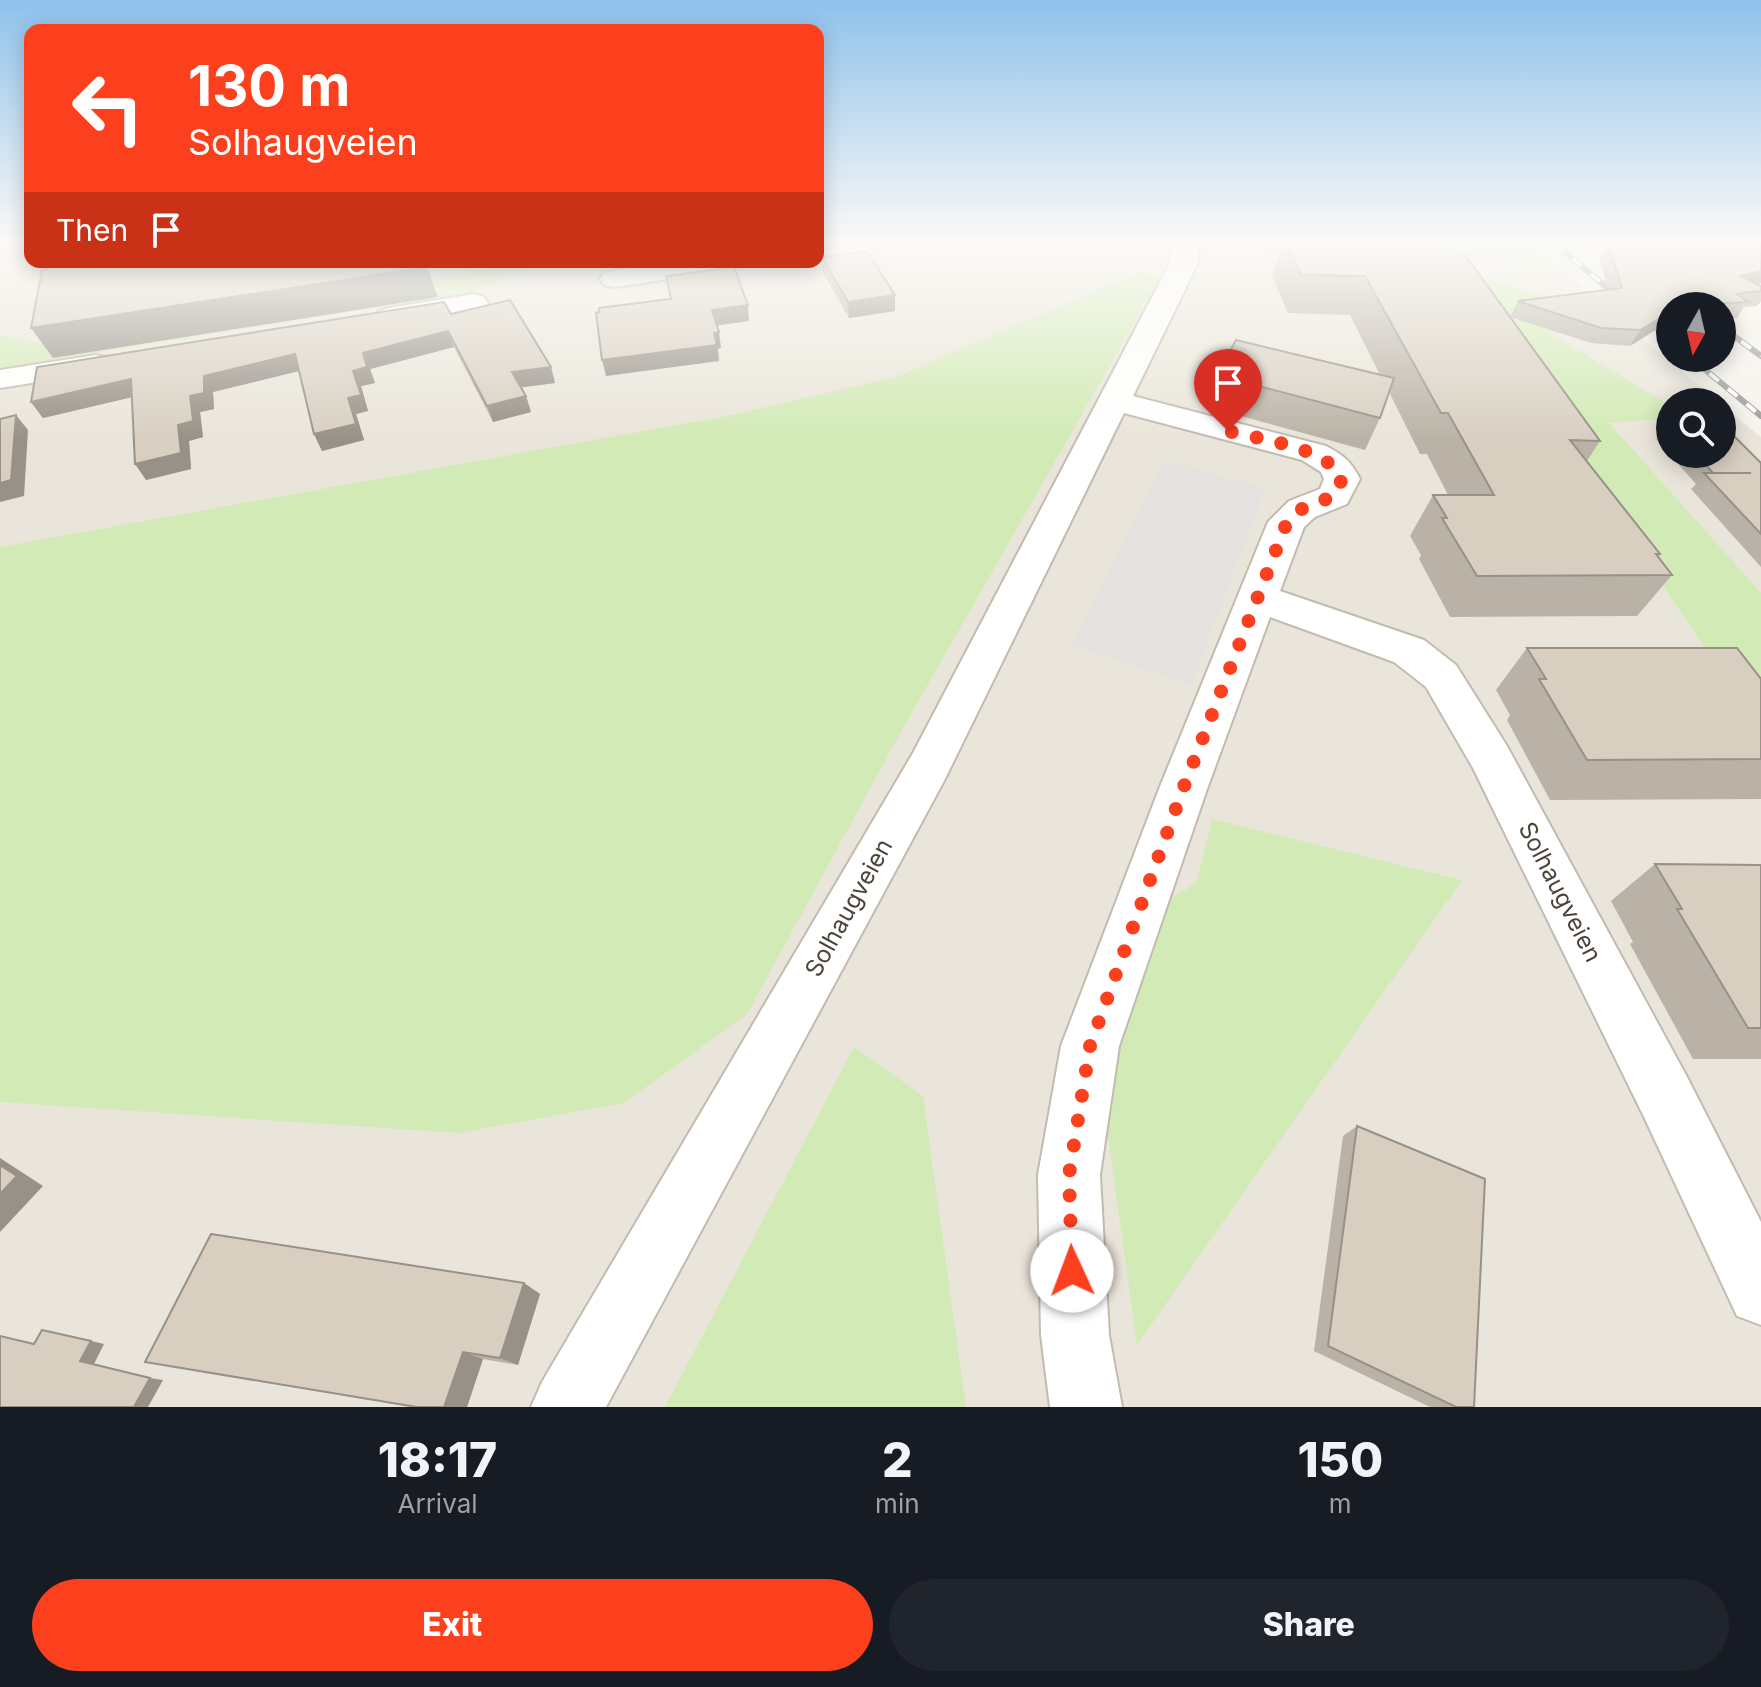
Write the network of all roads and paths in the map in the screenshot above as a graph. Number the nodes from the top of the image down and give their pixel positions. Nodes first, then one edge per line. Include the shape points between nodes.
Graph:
1 (438, 309) edge
2 (1161, 309) edge
3 (367, 320) edge
4 (122, 359) edge
5 (0, 379) edge
6 (1115, 401) junction
7 (1258, 598) junction
8 (1761, 1292) edge
9 (567, 1407) edge
10 (1086, 1407) edge

1 - 3 street
2 - 6 street, Solhaugveien
4 - 5 street
6 - 7 street via 1314,453 1336,466 1342,479 1334,496 1302,509 1287,522
6 - 9 street, Solhaugveien via 929,766
7 - 8 street, Solhaugveien via 1409,651 1441,676 1491,759
7 - 10 street via 1090,1046 1069,1175 1075,1335

